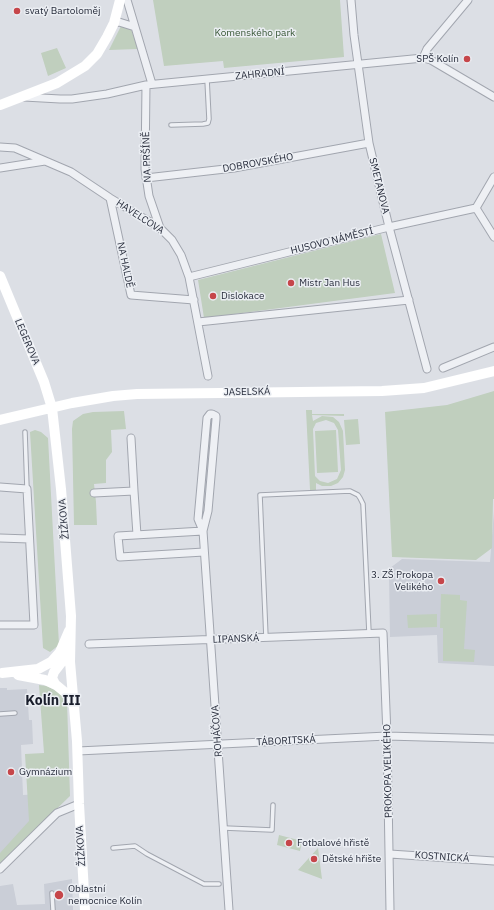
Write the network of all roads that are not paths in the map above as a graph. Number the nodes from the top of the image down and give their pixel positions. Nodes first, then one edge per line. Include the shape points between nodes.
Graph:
1 (120, 0) edge
2 (127, 0) edge
3 (351, 0) edge
4 (468, 0) edge
5 (114, 23) junction
6 (135, 27) junction
7 (423, 58) junction
8 (358, 64) junction
9 (207, 79) junction
10 (149, 85) junction
11 (24, 97) junction
12 (494, 97) edge
13 (3, 104) edge
14 (171, 125) dead end
15 (368, 142) junction
16 (0, 147) edge
17 (45, 161) junction
18 (0, 168) edge
19 (146, 178) junction
20 (494, 178) edge
21 (110, 198) junction
22 (476, 208) junction
23 (389, 227) junction
24 (160, 228) junction
25 (494, 237) edge
26 (0, 276) edge
27 (189, 277) junction
28 (194, 300) junction
29 (409, 300) junction
30 (198, 322) junction
31 (494, 347) edge
32 (427, 368) dead end
33 (443, 368) dead end
34 (494, 371) edge
35 (208, 376) dead end
36 (52, 408) junction
37 (0, 420) edge
38 (25, 432) dead end
39 (131, 438) dead end
40 (0, 487) edge
41 (27, 488) junction
42 (134, 491) junction
43 (94, 493) dead end
44 (203, 531) junction
45 (137, 535) junction
46 (0, 538) edge
47 (29, 539) junction
48 (204, 552) junction
49 (0, 624) edge
50 (71, 627) junction
51 (369, 633) junction
52 (383, 633) joint
53 (266, 638) junction
54 (210, 640) junction
55 (89, 644) dead end
56 (56, 669) junction
57 (1, 673) edge
58 (72, 677) junction
59 (57, 686) junction
60 (75, 710) junction
61 (15, 713) dead end
62 (0, 714) edge
63 (387, 736) junction
64 (494, 739) edge
65 (218, 744) junction
66 (78, 751) junction
67 (79, 804) junction
68 (273, 806) dead end
69 (224, 828) junction
70 (113, 848) dead end
71 (390, 854) junction
72 (494, 861) edge
73 (0, 869) edge
74 (219, 884) dead end
75 (52, 893) dead end
76 (52, 910) edge
77 (85, 910) edge
78 (229, 910) edge
79 (390, 910) edge

1 - 5 street
2 - 6 street, NA PRŠÍNĚ
3 - 8 street, SMETANOVA
4 - 7 street via 427,49
5 - 6 street
5 - 11 street via 102,46 85,66 57,83
6 - 10 street, NA PRŠÍNĚ
7 - 8 street, ZAHRADNÍ
7 - 12 street via 431,60
8 - 9 street, ZAHRADNÍ
8 - 15 street, SMETANOVA
9 - 10 street, ZAHRADNÍ
9 - 14 lane via 208,123
10 - 11 street, ZAHRADNÍ via 72,99
10 - 19 street, NA PRŠÍNĚ via 145,146
11 - 13 street
15 - 19 street, DOBROVSKÉHO via 234,168
15 - 23 street, SMETANOVA
16 - 17 street, HAVELCOVA via 15,148
17 - 18 street
17 - 21 street, HAVELCOVA via 71,172
19 - 24 street, NA PRŠÍNĚ
20 - 22 street
21 - 24 street, HAVELCOVA
21 - 28 street, NA HALDĚ via 131,295
22 - 23 street, HUSOVO NÁMĚSTÍ
22 - 25 street
23 - 27 street, HUSOVO NÁMĚSTÍ
23 - 29 street, SMETANOVA
24 - 27 street, HAVELCOVA via 182,255
26 - 36 street, LEGEROVA via 44,382
27 - 28 street, HAVELCOVA
28 - 30 street, HAVELCOVA
29 - 30 street
29 - 32 street, SMETANOVA
30 - 35 street, HAVELCOVA
31 - 33 street
34 - 36 street, JASELSKÁ via 424,388 382,391 137,394
36 - 37 street, JASELSKÁ
36 - 50 street, ŽIŽKOVA
38 - 41 lane
39 - 42 street
40 - 41 street
41 - 47 street
42 - 43 street
42 - 45 street
44 - 44 street, ROHÁČOVA via 208,510 216,418 212,414 207,418 198,519
44 - 45 street
44 - 48 street, ROHÁČOVA
45 - 48 street via 118,536 120,557
46 - 47 street
47 - 49 street via 34,625
48 - 54 street, ROHÁČOVA
50 - 56 street, ŽIŽKOVA via 68,652
50 - 57 street via 60,652 51,662 38,669
50 - 58 street, ŽIŽKOVA
51 - 52 street, LIPANSKÁ
51 - 53 street, LIPANSKÁ
51 - 53 lane via 363,504 358,495 350,492 260,495
52 - 63 street, PROKOPA VELIKÉHO
53 - 54 street, LIPANSKÁ
54 - 55 street, LIPANSKÁ
54 - 65 street, ROHÁČOVA
56 - 57 street via 37,674
56 - 58 street via 69,670
56 - 59 street via 52,676
57 - 59 street via 42,679
58 - 59 street via 68,686
58 - 60 street, ŽIŽKOVA
59 - 60 street, ŽIŽKOVA via 67,694
60 - 66 street, ŽIŽKOVA
61 - 62 lane
63 - 64 street, TÁBORITSKÁ
63 - 65 street, TÁBORITSKÁ
63 - 71 street, PROKOPA VELIKÉHO
65 - 66 street, TÁBORITSKÁ
65 - 69 street, ROHÁČOVA
66 - 67 street, ŽIŽKOVA
67 - 73 street via 58,813
67 - 77 street, ŽIŽKOVA
68 - 69 lane via 272,830
69 - 78 street, ROHÁČOVA
70 - 74 lane via 135,846 204,884
71 - 72 street, KOSTNICKÁ
71 - 79 street, PROKOPA VELIKÉHO
75 - 76 lane

